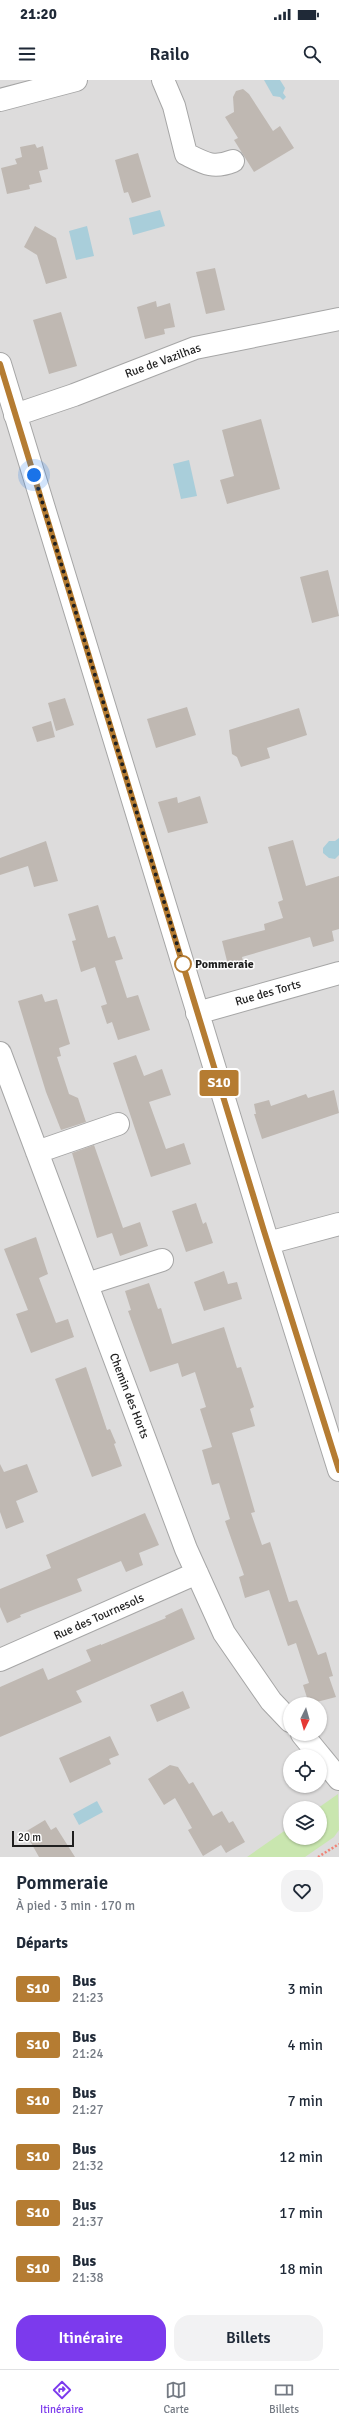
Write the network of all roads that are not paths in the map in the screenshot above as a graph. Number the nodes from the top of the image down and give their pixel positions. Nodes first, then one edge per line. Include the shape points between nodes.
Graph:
1 (76, 80) edge
2 (163, 80) edge
3 (0, 100) edge
4 (233, 161) dead end
5 (339, 319) edge
6 (0, 364) edge
7 (15, 415) junction
8 (339, 973) edge
9 (198, 1013) junction
10 (0, 1053) edge
11 (118, 1124) dead end
12 (37, 1152) junction
13 (339, 1224) edge
14 (268, 1243) junction
15 (162, 1260) dead end
16 (87, 1284) junction
17 (339, 1470) edge
18 (197, 1573) junction
19 (0, 1660) edge
20 (283, 1714) edge
21 (308, 1741) edge
22 (314, 1749) edge
23 (327, 1765) edge
24 (339, 1780) edge

1 - 3 street
2 - 4 street via 174,106 186,154 202,162 220,166
5 - 7 street, Rue de Vazilhas via 195,348
6 - 7 street
7 - 9 street
8 - 9 street, Rue des Torts
9 - 14 street
10 - 12 street, Chemin des Horts
11 - 12 street
12 - 16 street, Chemin des Horts
13 - 14 street
14 - 17 street
15 - 16 street
16 - 18 street, Chemin des Horts
18 - 19 street, Rue des Tournesols
18 - 20 street, Chemin des Horts via 224,1633 271,1701
21 - 22 street
23 - 24 street

